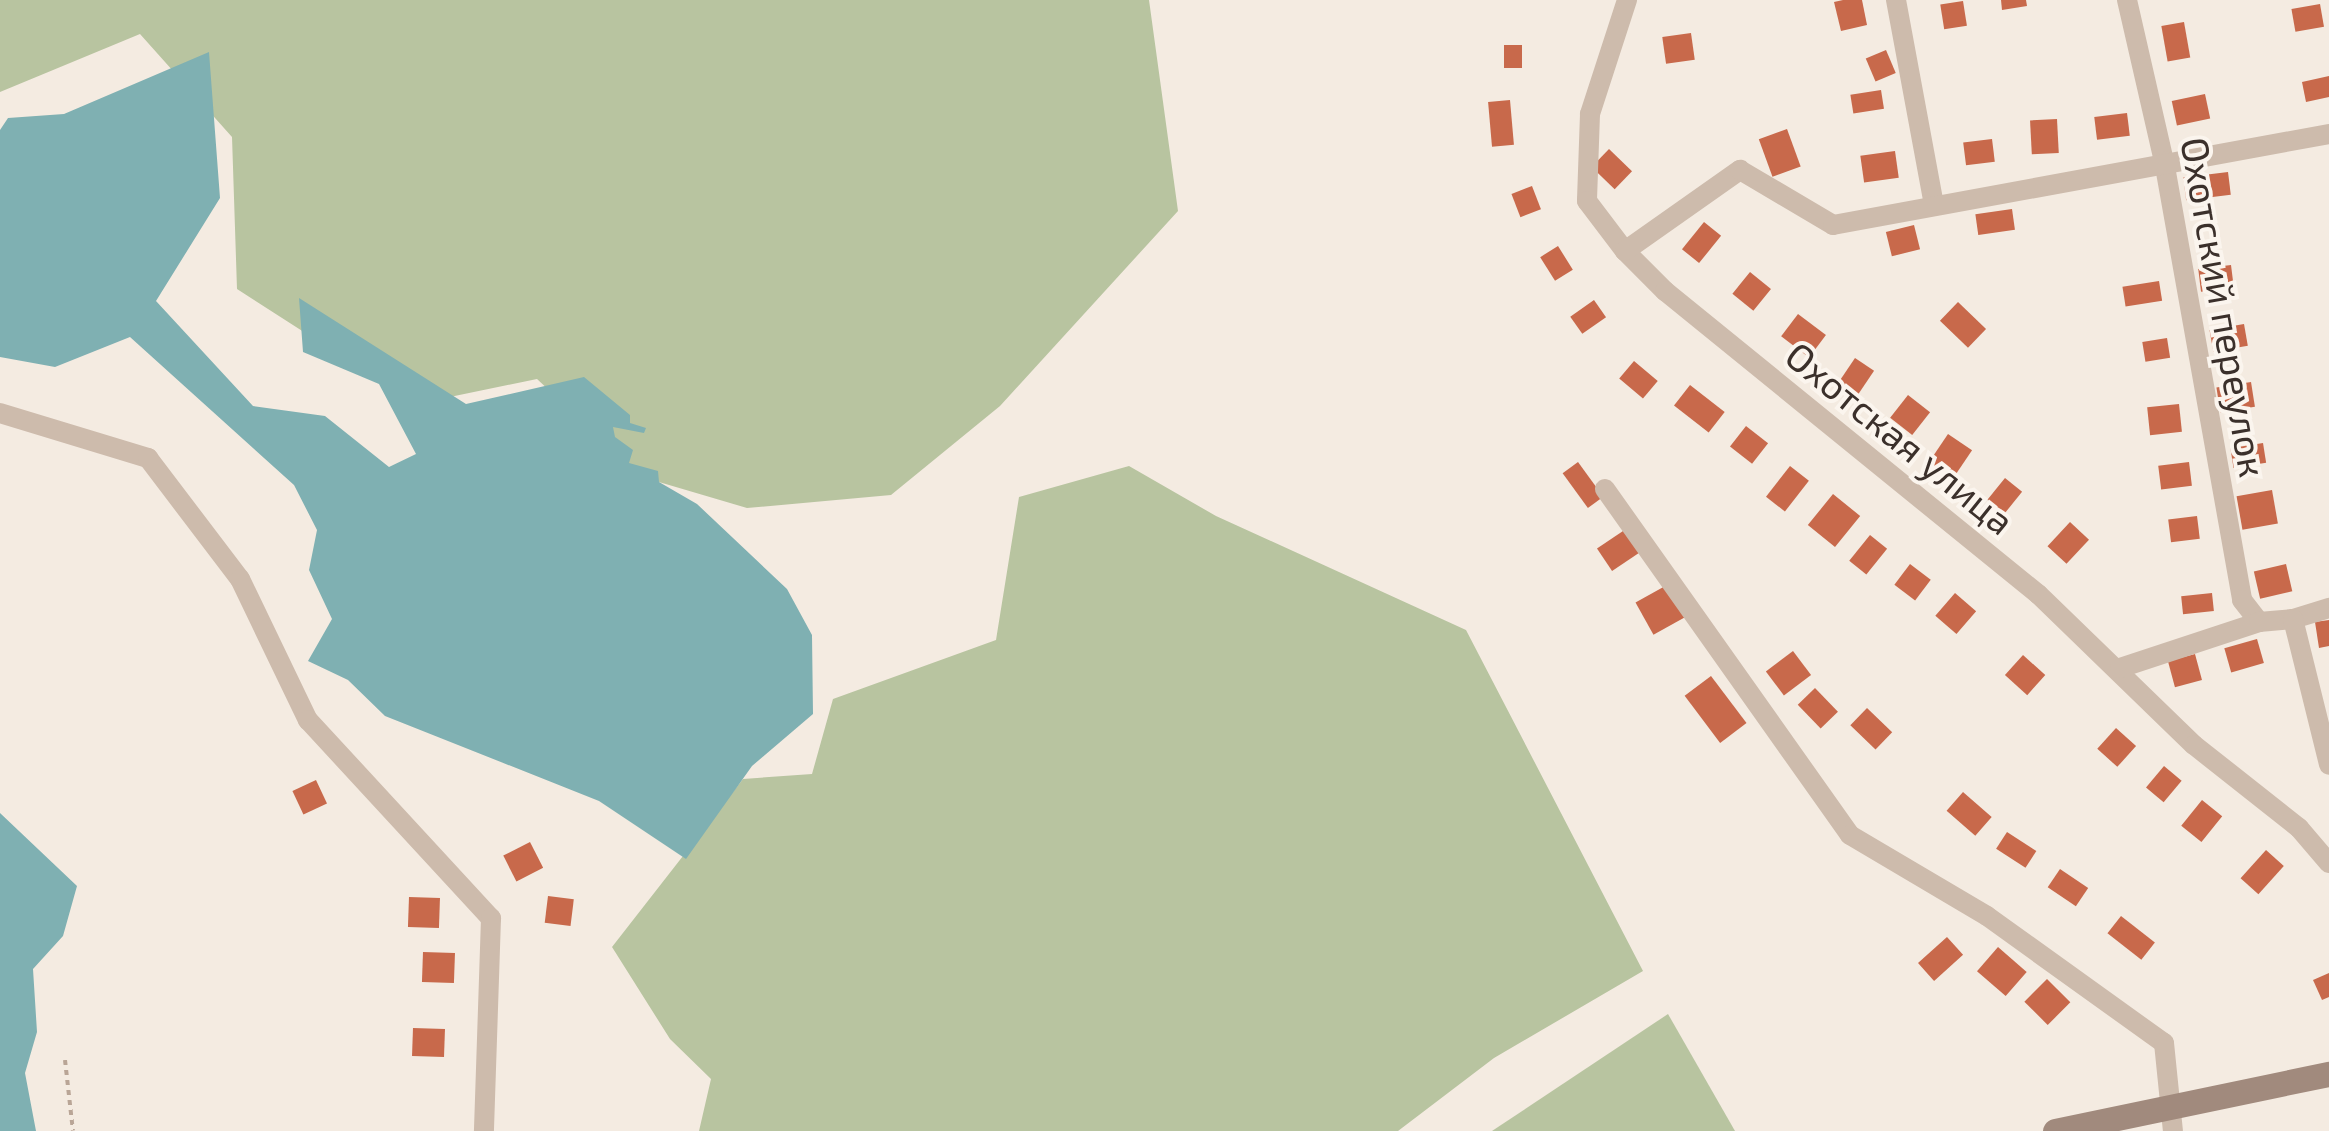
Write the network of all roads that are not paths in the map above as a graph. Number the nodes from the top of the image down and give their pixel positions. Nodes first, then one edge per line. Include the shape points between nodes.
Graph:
1 (1627, 0) edge
2 (1896, 0) edge
3 (2127, 0) edge
4 (2329, 134) edge
5 (2164, 161) junction
6 (1934, 206) junction
7 (1626, 251) junction
8 (0, 413) edge
9 (1605, 489) dead end
10 (2329, 608) edge
11 (2293, 619) junction
12 (2260, 622) junction
13 (2120, 668) junction
14 (2329, 764) edge
15 (2329, 863) edge
16 (2329, 1074) edge
17 (2174, 1118) edge
18 (484, 1131) edge
19 (2055, 1131) edge

1 - 7 street, Охотская улица via 1590,114 1586,201
2 - 6 street
3 - 5 street, Охотский переулок
4 - 5 street
5 - 6 street
5 - 12 street, Охотский переулок via 2242,600
6 - 7 street via 1833,225 1740,170
7 - 13 street, Охотская улица via 1665,291
8 - 18 street via 148,458 240,579 308,720 491,918
9 - 17 street via 1850,835 1988,916 2164,1044
10 - 11 street
11 - 12 street
11 - 14 street
12 - 13 street
13 - 15 street, Охотская улица via 2194,745 2299,828
16 - 17 main road
17 - 19 main road

